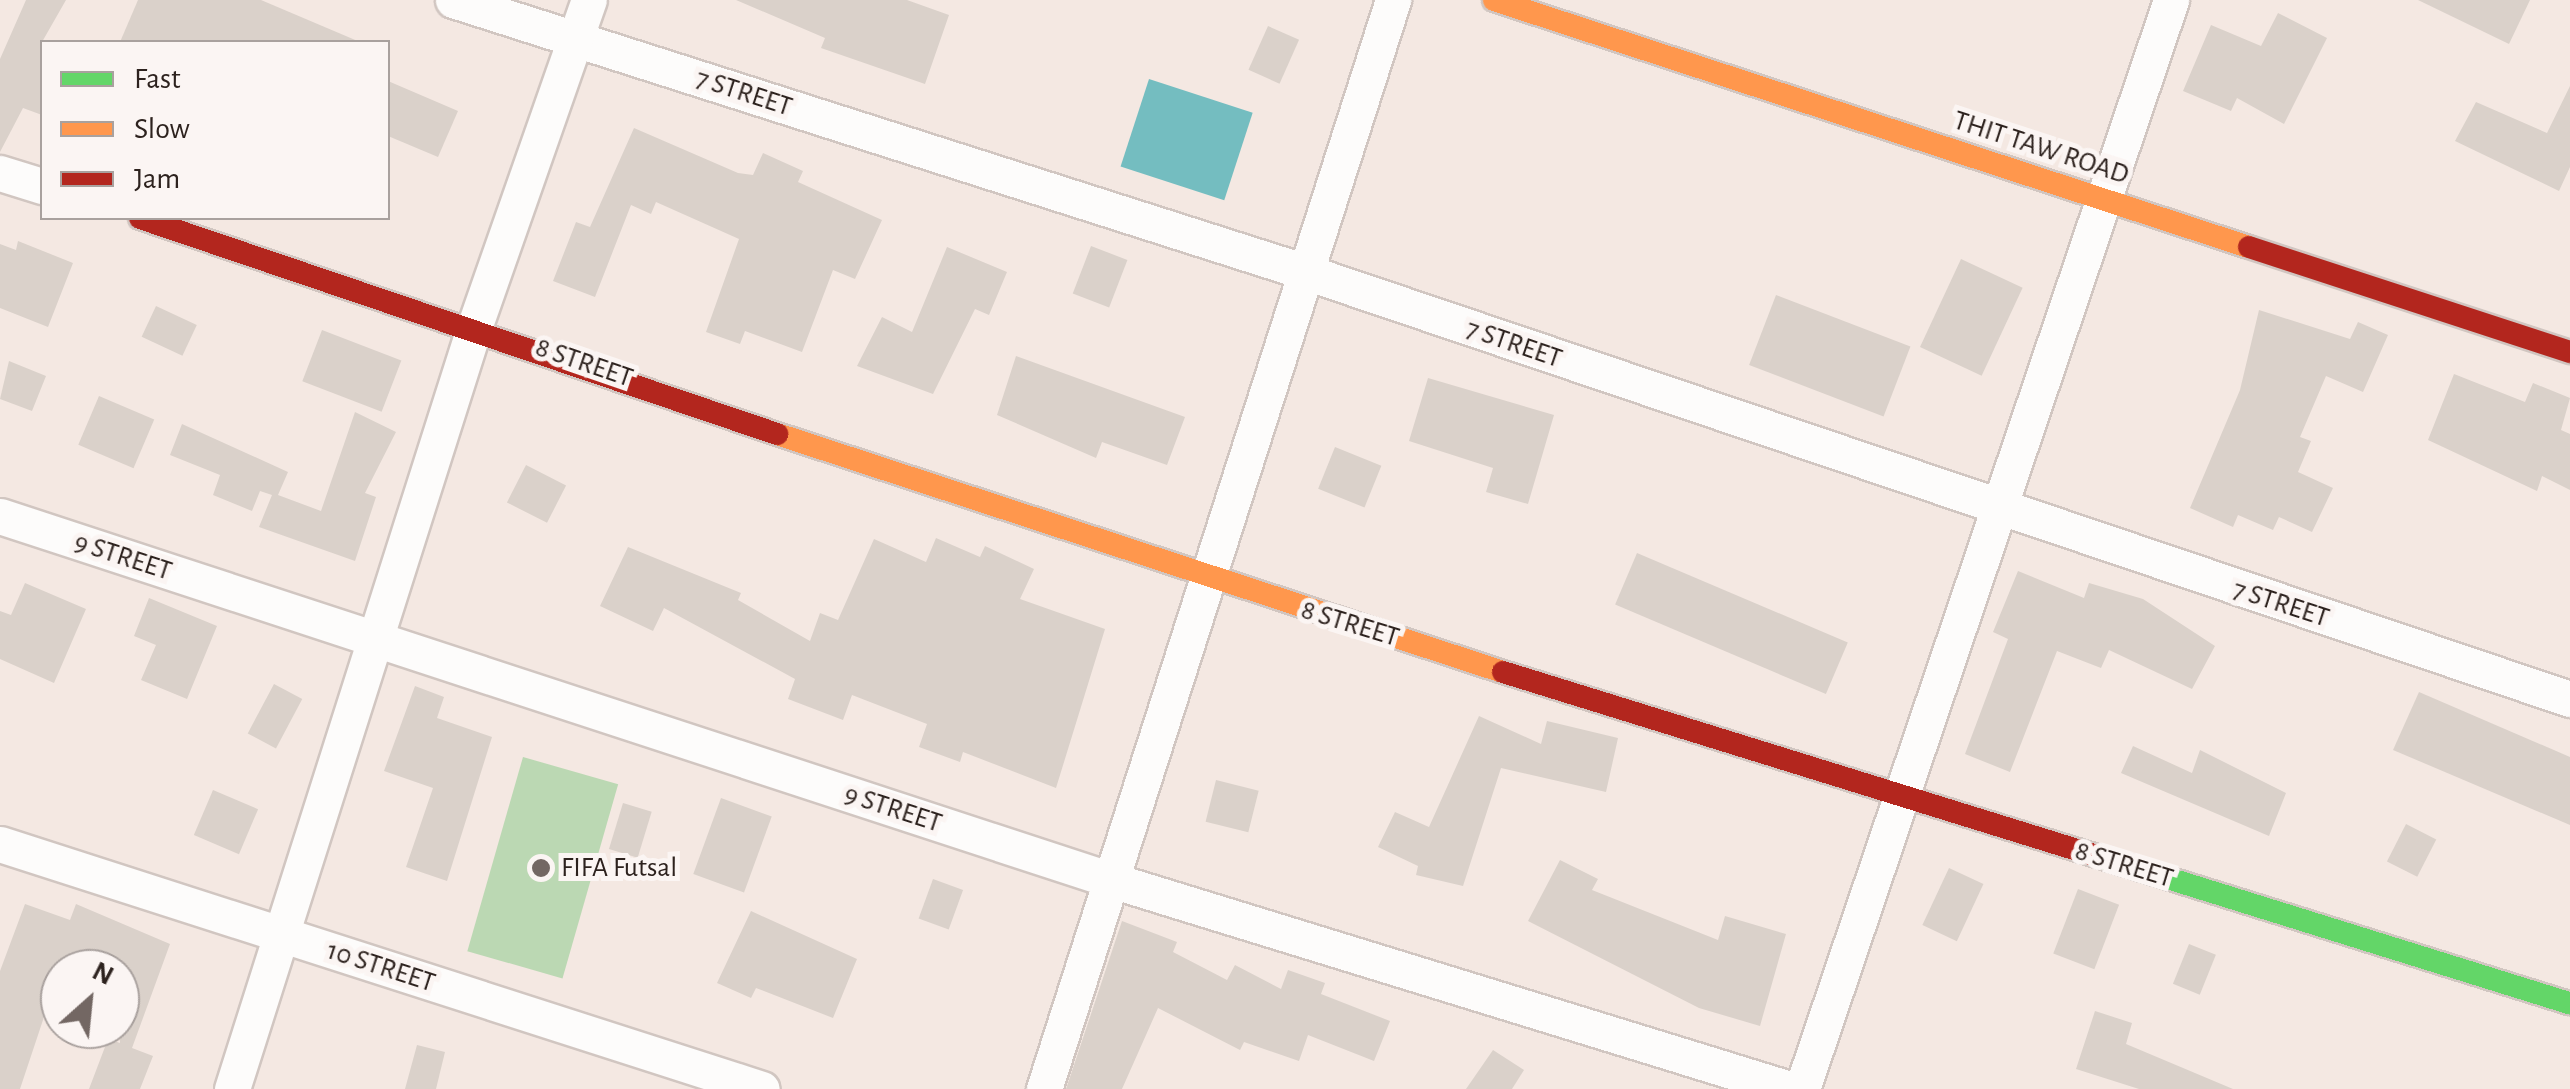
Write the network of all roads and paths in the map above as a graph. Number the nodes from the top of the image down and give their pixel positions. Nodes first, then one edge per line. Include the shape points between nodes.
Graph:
1 (454, 0) edge
2 (588, 0) edge
3 (1393, 0) edge
4 (1494, 0) edge
5 (2172, 0) edge
6 (576, 39) junction
7 (0, 172) edge
8 (40, 185) edge
9 (2108, 202) junction
10 (146, 220) edge
11 (1306, 272) junction
12 (474, 325) junction
13 (2570, 352) edge
14 (2005, 513) junction
15 (0, 516) edge
16 (1203, 578) junction
17 (378, 640) junction
18 (2570, 699) edge
19 (1901, 796) junction
20 (0, 844) edge
21 (1111, 880) junction
22 (282, 935) junction
23 (2570, 1002) edge
24 (232, 1089) edge
25 (762, 1089) edge
26 (1044, 1089) edge
27 (1790, 1089) edge
28 (1802, 1089) edge

1 - 6 street, 7 STREET
2 - 6 street
3 - 11 street
4 - 9 street, THIT TAW ROAD
5 - 9 street
6 - 11 street, 7 STREET
6 - 12 street
7 - 8 street
9 - 13 street, THIT TAW ROAD
9 - 14 street
10 - 12 street, 8 STREET
11 - 14 street, 7 STREET
11 - 16 street
12 - 16 street, 8 STREET
12 - 17 street
14 - 18 street, 7 STREET
14 - 19 street
15 - 17 street, 9 STREET
16 - 19 street, 8 STREET
16 - 21 street
17 - 21 street, 9 STREET
17 - 22 street
19 - 23 street, 8 STREET
19 - 28 street
20 - 22 street, 10 STREET
21 - 26 street
21 - 27 street, 9 STREET
22 - 24 street
22 - 25 street, 10 STREET

